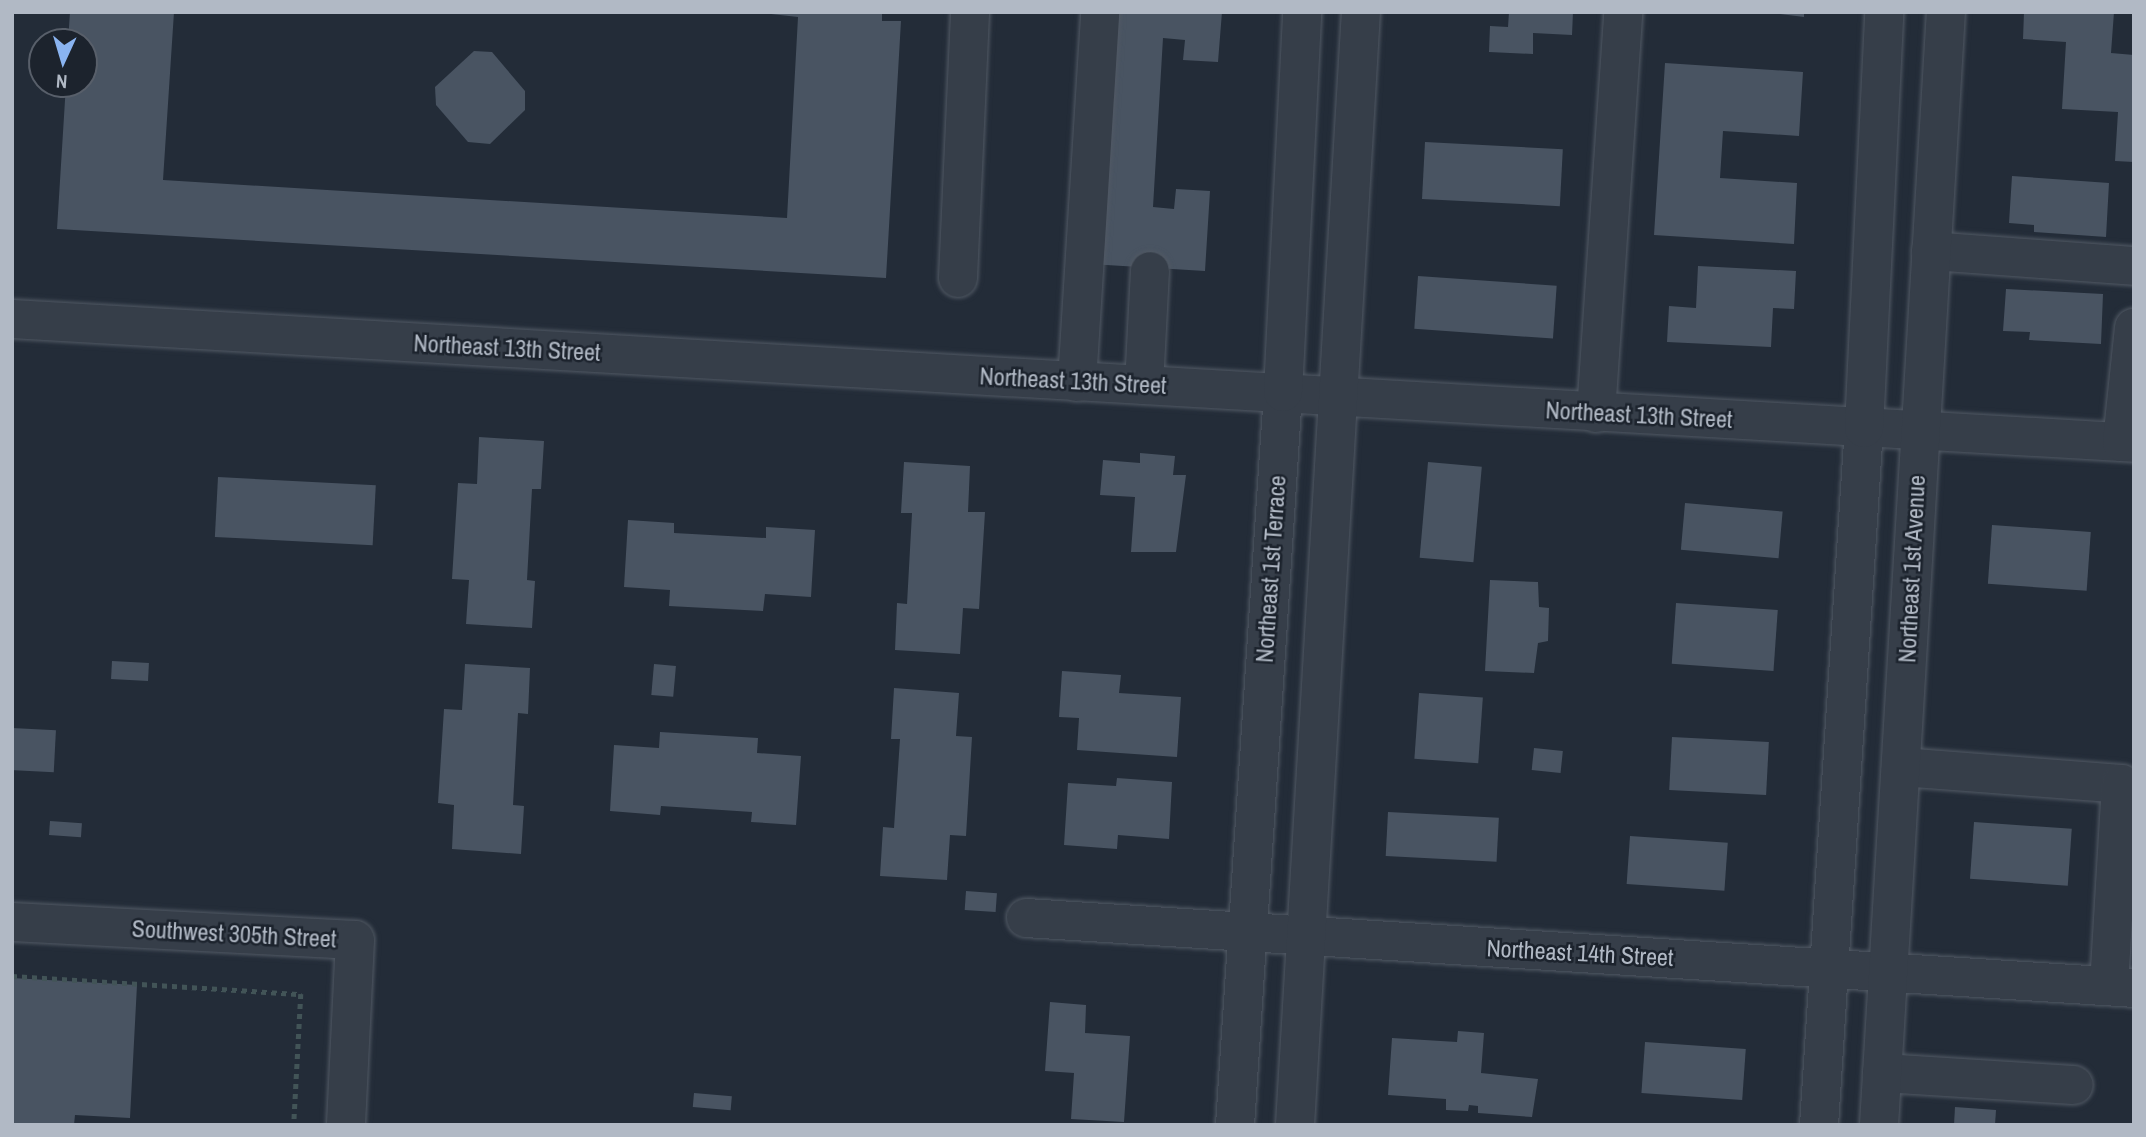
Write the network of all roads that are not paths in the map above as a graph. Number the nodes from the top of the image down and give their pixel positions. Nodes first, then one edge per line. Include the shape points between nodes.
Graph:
1 (970, 12) edge
2 (1100, 12) edge
3 (1302, 12) edge
4 (1361, 12) edge
5 (1623, 12) edge
6 (1884, 12) edge
7 (1946, 12) edge
8 (1931, 251) junction
9 (2134, 266) edge
10 (1150, 271) dead end
11 (958, 278) dead end
12 (12, 319) edge
13 (2134, 328) edge
14 (1077, 382) junction
15 (1144, 385) junction
16 (1283, 392) junction
17 (1337, 396) junction
18 (1596, 413) junction
19 (1864, 428) junction
20 (1920, 431) junction
21 (2128, 442) edge
22 (1901, 767) junction
23 (1026, 918) dead end
24 (12, 922) edge
25 (1247, 933) junction
26 (1306, 937) junction
27 (1828, 968) junction
28 (1889, 972) junction
29 (2122, 987) edge
30 (1882, 1073) junction
31 (2074, 1085) dead end
32 (346, 1125) edge
33 (1235, 1125) edge
34 (1295, 1125) edge
35 (1819, 1125) edge
36 (1879, 1125) edge

1 - 11 street
2 - 14 street
3 - 16 street, Northeast 1st Terrace
4 - 17 street
5 - 18 street
6 - 19 street
7 - 8 street, Northeast 1st Avenue
8 - 9 street
8 - 20 street, Northeast 1st Avenue
10 - 15 street
12 - 14 street, Northeast 13th Street
13 - 21 street
14 - 15 street, Northeast 13th Street
15 - 16 street, Northeast 13th Street
16 - 17 street, Northeast 13th Street
16 - 25 street, Northeast 1st Terrace
17 - 18 street, Northeast 13th Street
17 - 26 street
18 - 19 street, Northeast 13th Street
19 - 20 street, Northeast 13th Street
19 - 27 street
20 - 21 street, Northeast 13th Street
20 - 22 street, Northeast 1st Avenue
22 - 28 street, Northeast 1st Avenue
22 - 29 street via 2121,784
23 - 25 street, Northeast 14th Street
24 - 32 street, Southwest 305th Street via 355,940
25 - 26 street, Northeast 14th Street
25 - 33 street, Northeast 1st Terrace
26 - 27 street, Northeast 14th Street
26 - 34 street
27 - 28 street, Northeast 14th Street
27 - 35 street
28 - 29 street, Northeast 14th Street
28 - 30 street, Northeast 1st Avenue
30 - 31 street
30 - 36 street, Northeast 1st Avenue

